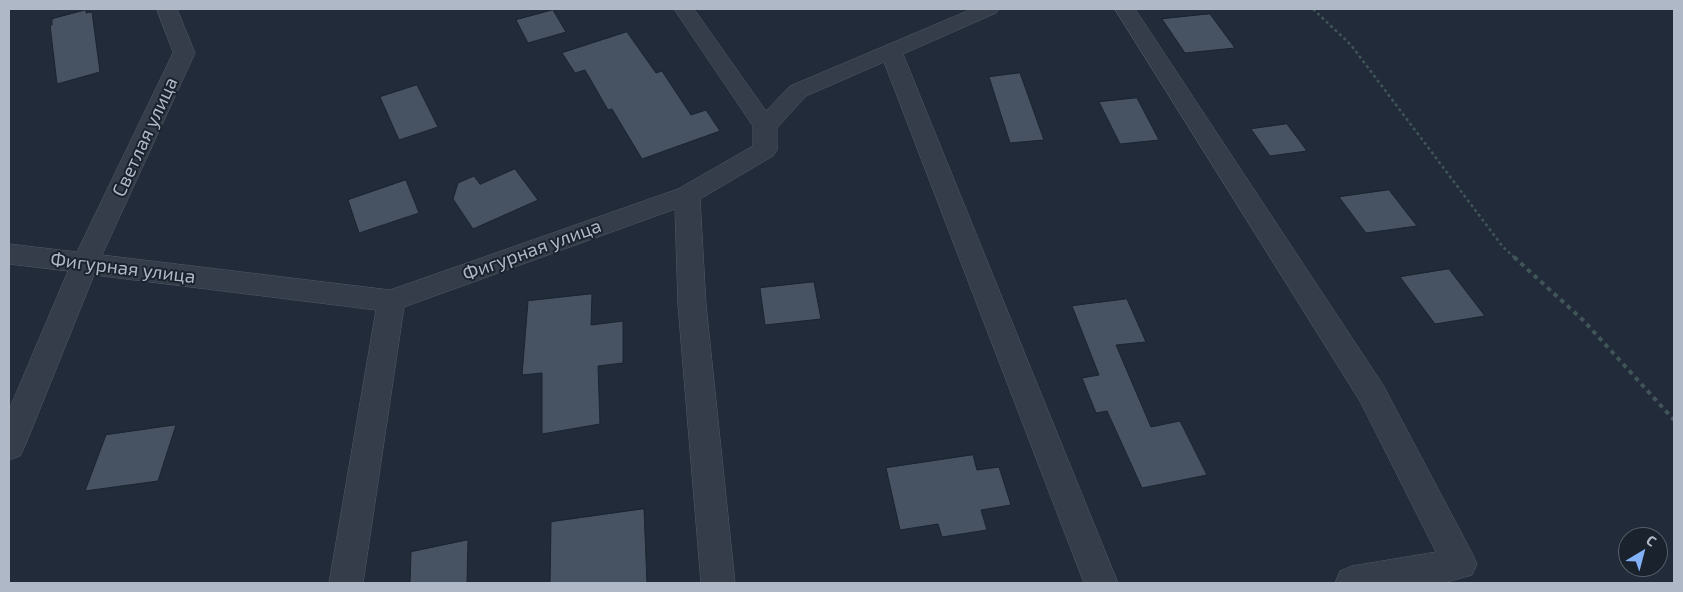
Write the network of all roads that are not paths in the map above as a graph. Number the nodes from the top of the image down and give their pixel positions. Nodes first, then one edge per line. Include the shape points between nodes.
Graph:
1 (167, 9) edge
2 (684, 9) edge
3 (989, 9) edge
4 (1125, 9) edge
5 (891, 51) junction
6 (766, 126) junction
7 (687, 194) junction
8 (9, 254) edge
9 (85, 264) junction
10 (391, 300) junction
11 (9, 446) edge
12 (346, 583) edge
13 (718, 583) edge
14 (1101, 583) edge
15 (1352, 583) edge

1 - 9 street, Светлая улица via 184,53
2 - 6 street
3 - 5 street
4 - 15 street via 1372,394 1460,564
5 - 6 street via 798,91
5 - 14 street
6 - 7 street, Фигурная улица via 765,150
7 - 10 street, Фигурная улица
7 - 13 street via 692,305
8 - 9 street, Фигурная улица
9 - 10 street, Фигурная улица
9 - 11 street, Светлая улица
10 - 12 street

